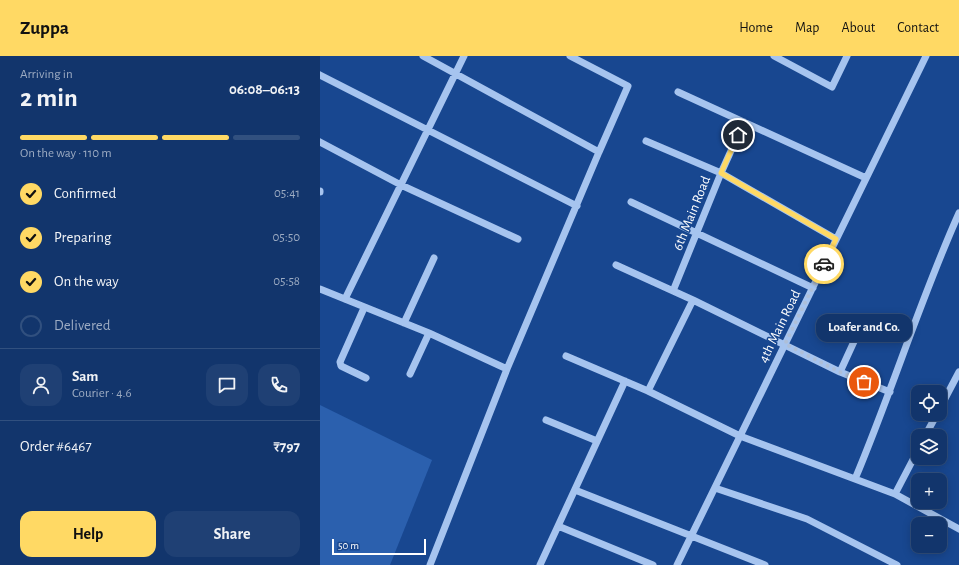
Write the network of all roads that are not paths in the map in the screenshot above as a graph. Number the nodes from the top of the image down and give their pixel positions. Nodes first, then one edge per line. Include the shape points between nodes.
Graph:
1 (423, 56) edge
2 (464, 56) edge
3 (570, 56) edge
4 (774, 56) edge
5 (846, 56) edge
6 (926, 56) edge
7 (456, 74) junction
8 (320, 75) edge
9 (678, 92) dead end
10 (744, 122) junction
11 (429, 129) junction
12 (646, 141) dead end
13 (320, 142) edge
14 (599, 152) junction
15 (721, 173) junction
16 (866, 178) junction
17 (402, 185) junction
18 (631, 202) dead end
19 (577, 206) junction
20 (959, 213) edge
21 (698, 232) junction
22 (518, 239) dead end
23 (836, 239) junction
24 (434, 258) dead end
25 (616, 265) dead end
26 (813, 288) junction
27 (320, 289) edge
28 (673, 291) junction
29 (345, 299) junction
30 (693, 300) junction
31 (364, 308) junction
32 (404, 324) junction
33 (429, 333) junction
34 (857, 335) dead end
35 (785, 344) junction
36 (566, 356) dead end
37 (507, 369) junction
38 (840, 372) junction
39 (959, 372) edge
40 (410, 374) dead end
41 (366, 378) dead end
42 (625, 381) junction
43 (648, 391) junction
44 (890, 392) junction
45 (947, 395) edge
46 (546, 420) dead end
47 (740, 436) junction
48 (597, 441) junction
49 (911, 463) edge
50 (855, 479) junction
51 (715, 488) junction
52 (575, 490) junction
53 (895, 494) junction
54 (558, 526) junction
55 (959, 529) edge
56 (691, 536) junction
57 (430, 565) edge
58 (540, 565) edge
59 (653, 565) edge
60 (677, 565) edge
61 (765, 565) edge
62 (897, 565) edge

1 - 7 street
2 - 7 street
3 - 14 street via 628,86
4 - 5 street via 832,87
6 - 16 street, 4th Main Road
7 - 11 street
7 - 14 street
8 - 11 street
9 - 10 street
10 - 15 street, 6th Main Road
10 - 16 street
11 - 17 street
11 - 19 street
12 - 15 street
13 - 17 street
14 - 19 street
15 - 21 street, 6th Main Road
15 - 23 street
16 - 23 street, 4th Main Road
17 - 22 street
17 - 29 street
18 - 21 street
19 - 37 street
20 - 44 street via 939,258
21 - 26 street
21 - 28 street, 6th Main Road
23 - 26 street, 4th Main Road
24 - 32 street
25 - 28 street
26 - 35 street, 4th Main Road
27 - 29 street
28 - 30 street
29 - 31 street
30 - 35 street
30 - 43 street
31 - 32 street
31 - 41 street via 340,362 345,369
32 - 33 street
33 - 37 street
33 - 40 street
34 - 38 street
35 - 38 street
35 - 47 street, 4th Main Road
36 - 42 street
37 - 57 street
38 - 44 street
39 - 45 street
42 - 43 street
42 - 48 street
43 - 47 street
44 - 50 street
46 - 48 street
47 - 50 street
47 - 51 street, 4th Main Road
48 - 52 street
49 - 53 street
50 - 53 street
51 - 56 street, 4th Main Road
51 - 62 street via 807,519
52 - 54 street
52 - 56 street
53 - 55 street
54 - 58 street
54 - 59 street
56 - 60 street, 4th Main Road
56 - 61 street

